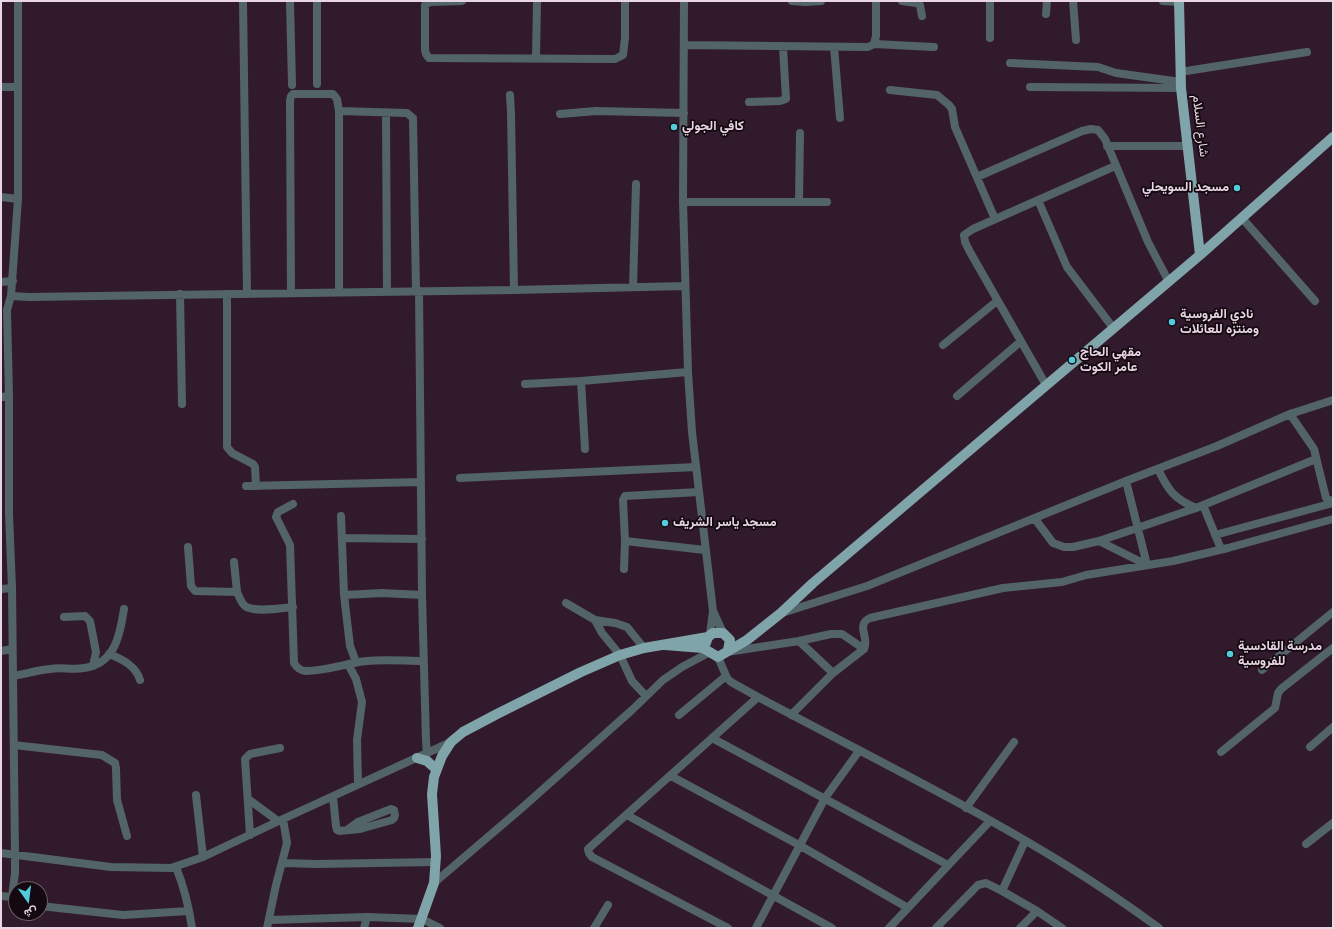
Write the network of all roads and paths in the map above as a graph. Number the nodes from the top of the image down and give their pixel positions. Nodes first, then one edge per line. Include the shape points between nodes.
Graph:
1 (18, 1) edge
2 (243, 1) edge
3 (290, 1) edge
4 (317, 1) edge
5 (462, 1) edge
6 (537, 1) edge
7 (625, 1) edge
8 (684, 1) edge
9 (792, 1) edge
10 (821, 1) edge
11 (876, 1) edge
12 (902, 1) edge
13 (990, 1) edge
14 (1047, 1) edge
15 (1073, 1) edge
16 (1163, 1) edge
17 (1179, 2) edge
18 (1046, 14) dead end
19 (922, 16) dead end
20 (990, 38) dead end
21 (1076, 40) dead end
22 (874, 44) junction
23 (684, 45) junction
24 (784, 47) junction
25 (834, 47) junction
26 (934, 47) dead end
27 (1307, 52) dead end
28 (536, 58) junction
29 (1010, 63) dead end
30 (1180, 81) junction
31 (317, 84) dead end
32 (292, 85) dead end
33 (1, 87) edge
34 (18, 87) junction
35 (1030, 87) dead end
36 (890, 90) dead end
37 (510, 95) dead end
38 (749, 102) dead end
39 (339, 111) junction
40 (684, 112) junction
41 (386, 113) junction
42 (560, 114) dead end
43 (840, 118) dead end
44 (800, 133) dead end
45 (1333, 137) edge
46 (1107, 146) junction
47 (1188, 146) junction
48 (1115, 166) junction
49 (977, 177) junction
50 (636, 184) dead end
51 (1, 197) edge
52 (18, 199) junction
53 (1038, 200) junction
54 (683, 202) junction
55 (798, 202) junction
56 (827, 202) dead end
57 (1242, 218) junction
58 (995, 219) junction
59 (1200, 255) junction
60 (13, 281) junction
61 (1, 282) edge
62 (1169, 282) junction
63 (685, 286) junction
64 (633, 287) junction
65 (514, 290) junction
66 (417, 291) junction
67 (339, 292) junction
68 (386, 292) junction
69 (291, 293) junction
70 (180, 294) junction
71 (227, 294) junction
72 (247, 294) junction
73 (11, 296) junction
74 (997, 301) junction
75 (1315, 301) dead end
76 (1114, 329) junction
77 (1020, 342) junction
78 (943, 345) dead end
79 (688, 372) junction
80 (581, 381) junction
81 (525, 384) dead end
82 (1046, 385) junction
83 (5, 396) edge
84 (957, 396) dead end
85 (1333, 400) edge
86 (182, 404) dead end
87 (1290, 414) junction
88 (585, 449) dead end
89 (1316, 459) junction
90 (696, 467) junction
91 (1158, 469) junction
92 (460, 478) dead end
93 (1126, 481) junction
94 (421, 482) junction
95 (246, 486) dead end
96 (256, 486) junction
97 (699, 492) junction
98 (1333, 503) edge
99 (293, 504) dead end
100 (1199, 506) junction
101 (5, 514) edge
102 (341, 516) dead end
103 (1035, 519) junction
104 (1333, 519) edge
105 (1138, 528) junction
106 (1215, 535) junction
107 (342, 538) junction
108 (422, 539) junction
109 (625, 541) junction
110 (1100, 541) junction
111 (188, 547) dead end
112 (1221, 549) junction
113 (705, 550) junction
114 (234, 562) dead end
115 (1147, 564) junction
116 (624, 569) dead end
117 (12, 588) junction
118 (1, 589) edge
119 (237, 592) junction
120 (344, 595) junction
121 (422, 595) junction
122 (566, 603) dead end
123 (294, 607) junction
124 (124, 609) dead end
125 (713, 611) junction
126 (1333, 612) edge
127 (781, 613) junction
128 (64, 617) dead end
129 (595, 620) junction
130 (758, 631) junction
131 (724, 634) junction
132 (709, 636) junction
133 (799, 641) junction
134 (665, 645) junction
135 (644, 648) junction
136 (1333, 648) edge
137 (12, 649) junction
138 (864, 649) junction
139 (1, 651) edge
140 (718, 652) junction
141 (110, 654) junction
142 (620, 655) junction
143 (423, 661) junction
144 (352, 663) junction
145 (93, 666) junction
146 (1262, 670) dead end
147 (833, 673) junction
148 (13, 676) junction
149 (726, 676) junction
150 (140, 680) dead end
151 (646, 696) junction
152 (758, 697) junction
153 (679, 715) dead end
154 (791, 715) junction
155 (1333, 727) edge
156 (712, 738) junction
157 (451, 742) junction
158 (1014, 742) dead end
159 (14, 745) junction
160 (1310, 747) dead end
161 (280, 748) dead end
162 (859, 751) junction
163 (1221, 752) dead end
164 (427, 754) junction
165 (417, 758) junction
166 (436, 769) junction
167 (670, 776) junction
168 (358, 784) junction
169 (196, 795) dead end
170 (333, 797) junction
171 (825, 798) junction
172 (248, 799) junction
173 (966, 808) junction
174 (627, 815) junction
175 (281, 820) junction
176 (990, 821) junction
177 (1333, 823) edge
178 (348, 830) junction
179 (250, 835) junction
180 (127, 836) dead end
181 (1025, 841) junction
182 (1306, 844) dead end
183 (799, 845) junction
184 (1, 853) edge
185 (15, 855) junction
186 (203, 857) junction
187 (436, 862) junction
188 (282, 863) junction
189 (948, 865) junction
190 (176, 867) junction
191 (15, 881) edge
192 (434, 883) junction
193 (1002, 890) junction
194 (773, 896) junction
195 (608, 905) dead end
196 (48, 907) edge
197 (908, 908) junction
198 (189, 911) junction
199 (1037, 911) junction
200 (367, 917) junction
201 (420, 923) edge
202 (269, 924) edge
203 (597, 927) edge
204 (192, 928) edge
205 (364, 928) edge
206 (440, 928) edge
207 (728, 928) edge
208 (756, 928) edge
209 (832, 928) edge
210 (889, 928) edge
211 (936, 928) edge
212 (1020, 928) edge
213 (1062, 928) edge
214 (1159, 928) edge

1 - 34 street
2 - 72 street
3 - 32 street
4 - 31 street
5 - 28 street via 430,2 424,5 425,50 430,58
6 - 28 street
7 - 28 street via 624,47 623,55 619,58
8 - 23 street
9 - 10 street
11 - 22 street
12 - 19 street via 920,5
13 - 20 street
14 - 18 street
15 - 21 street
16 - 17 street
17 - 30 main road, شارع السلام
22 - 25 street via 868,47
22 - 26 street
23 - 24 street
23 - 40 street
24 - 25 street
24 - 38 street via 786,99
25 - 43 street
27 - 30 street
29 - 30 street via 1098,67 1116,73
30 - 35 street
30 - 47 main road, شارع السلام
33 - 34 street
34 - 52 street
36 - 49 street via 937,95 949,105 955,127
37 - 65 street
39 - 41 street
39 - 67 street
39 - 69 street via 337,99 333,94 300,93 290,96
40 - 42 street via 596,111
40 - 54 street
41 - 66 street via 407,113 414,122
41 - 68 street
44 - 55 street
45 - 57 main road
46 - 47 street
46 - 48 street
46 - 49 street via 1100,132 1095,129 1087,130
47 - 59 main road, شارع السلام
48 - 53 street
48 - 62 street via 1148,242
49 - 58 street
50 - 64 street
51 - 52 street
52 - 60 street
53 - 58 street
53 - 76 street via 1067,268
54 - 55 street
54 - 63 street
55 - 56 street
57 - 59 main road
57 - 75 street
58 - 74 street via 967,232 964,237
59 - 62 main road
60 - 61 street
60 - 73 street
62 - 76 main road
63 - 64 street
63 - 79 street
64 - 65 street
65 - 66 street
66 - 68 street
66 - 94 street
67 - 68 street
67 - 69 street
69 - 72 street
70 - 71 street
70 - 73 street
70 - 86 street
71 - 72 street
71 - 96 street via 227,447 232,454 253,464
73 - 83 street via 7,310
74 - 77 street
74 - 78 street
76 - 82 main road
77 - 82 street
77 - 84 street
79 - 80 street
79 - 90 street
80 - 81 street
80 - 88 street
82 - 127 main road
83 - 101 street
85 - 87 street
87 - 89 street via 1314,449
87 - 91 street
89 - 98 street via 1326,498
89 - 100 street
90 - 92 street
90 - 97 street
91 - 93 street
91 - 100 street via 1173,494 1182,502
93 - 103 street
93 - 105 street
94 - 96 street
94 - 108 street
95 - 96 street
97 - 109 street via 625,496
97 - 113 street
98 - 106 street
99 - 123 street via 278,512 276,517 290,544
100 - 105 street
100 - 106 street
101 - 117 street
102 - 107 street
103 - 110 street via 1052,543 1064,547
103 - 127 street via 867,586
104 - 112 street
105 - 110 street
105 - 115 street
106 - 112 street
107 - 108 street
107 - 120 street
108 - 121 street
109 - 113 street
109 - 116 street
110 - 115 street
111 - 119 street via 193,590
112 - 115 street
113 - 125 street
114 - 119 street
115 - 138 street via 1062,582 1002,588 881,615 863,624 866,645
117 - 118 street
117 - 137 street
119 - 123 street via 243,604 253,609
120 - 121 street
120 - 144 street
121 - 143 street
122 - 129 street
123 - 144 street via 296,667 305,671
124 - 141 street via 121,633
125 - 131 street
125 - 132 street
126 - 146 street
127 - 130 main road
128 - 145 street via 85,616 90,621 96,652
129 - 135 street via 627,627
129 - 142 street
130 - 131 main road via 743,635
130 - 140 main road via 747,640
131 - 132 main road via 716,632
131 - 140 main road via 730,644
132 - 134 main road
132 - 140 main road via 706,643
133 - 138 street via 842,634
133 - 140 street via 765,645 738,652
133 - 147 street
134 - 135 main road
134 - 140 main road via 691,646
135 - 142 main road
136 - 163 street via 1281,689 1275,708
137 - 139 street
137 - 148 street
138 - 147 street
140 - 149 street
140 - 151 street via 676,671
141 - 145 street
141 - 150 street via 133,667
142 - 151 street via 632,681
142 - 157 main road via 497,714 463,732
143 - 144 street via 376,660
143 - 164 street
144 - 168 street via 362,702 358,740
145 - 148 street via 49,669
147 - 154 street
148 - 159 street
149 - 152 street via 731,682
149 - 153 street
151 - 192 street
152 - 154 street
152 - 156 street
154 - 162 street
155 - 160 street
156 - 167 street
156 - 171 street
157 - 164 street
157 - 166 main road
158 - 173 street
159 - 180 street via 102,755 110,759 116,768 117,800
159 - 185 street
161 - 172 street via 246,757
162 - 171 street
162 - 173 street
164 - 165 street
165 - 166 main road via 427,761
165 - 168 street
166 - 187 main road via 432,794
167 - 174 street
167 - 183 street
168 - 170 street
169 - 186 street
170 - 175 street
170 - 178 street via 336,830
171 - 183 street
171 - 189 street
172 - 175 street
172 - 179 street
173 - 176 street
174 - 194 street
174 - 207 street via 588,849 592,857
175 - 179 street
175 - 188 street via 287,843
176 - 181 street
176 - 189 street
177 - 182 street
178 - 178 street via 358,822 394,810 392,820
179 - 186 street
181 - 193 street
181 - 214 street via 1090,880
183 - 194 street
183 - 197 street
184 - 185 street
185 - 190 street via 111,867
185 - 191 street
186 - 190 street
187 - 188 street
187 - 192 main road
188 - 202 street
189 - 197 street
190 - 198 street
192 - 201 main road
193 - 199 street
193 - 211 street via 988,883 980,884
194 - 208 street
194 - 209 street
195 - 203 street
196 - 198 street via 123,915
197 - 210 street
198 - 204 street
199 - 212 street
199 - 213 street
200 - 201 street
200 - 202 street
200 - 205 street
201 - 206 street

